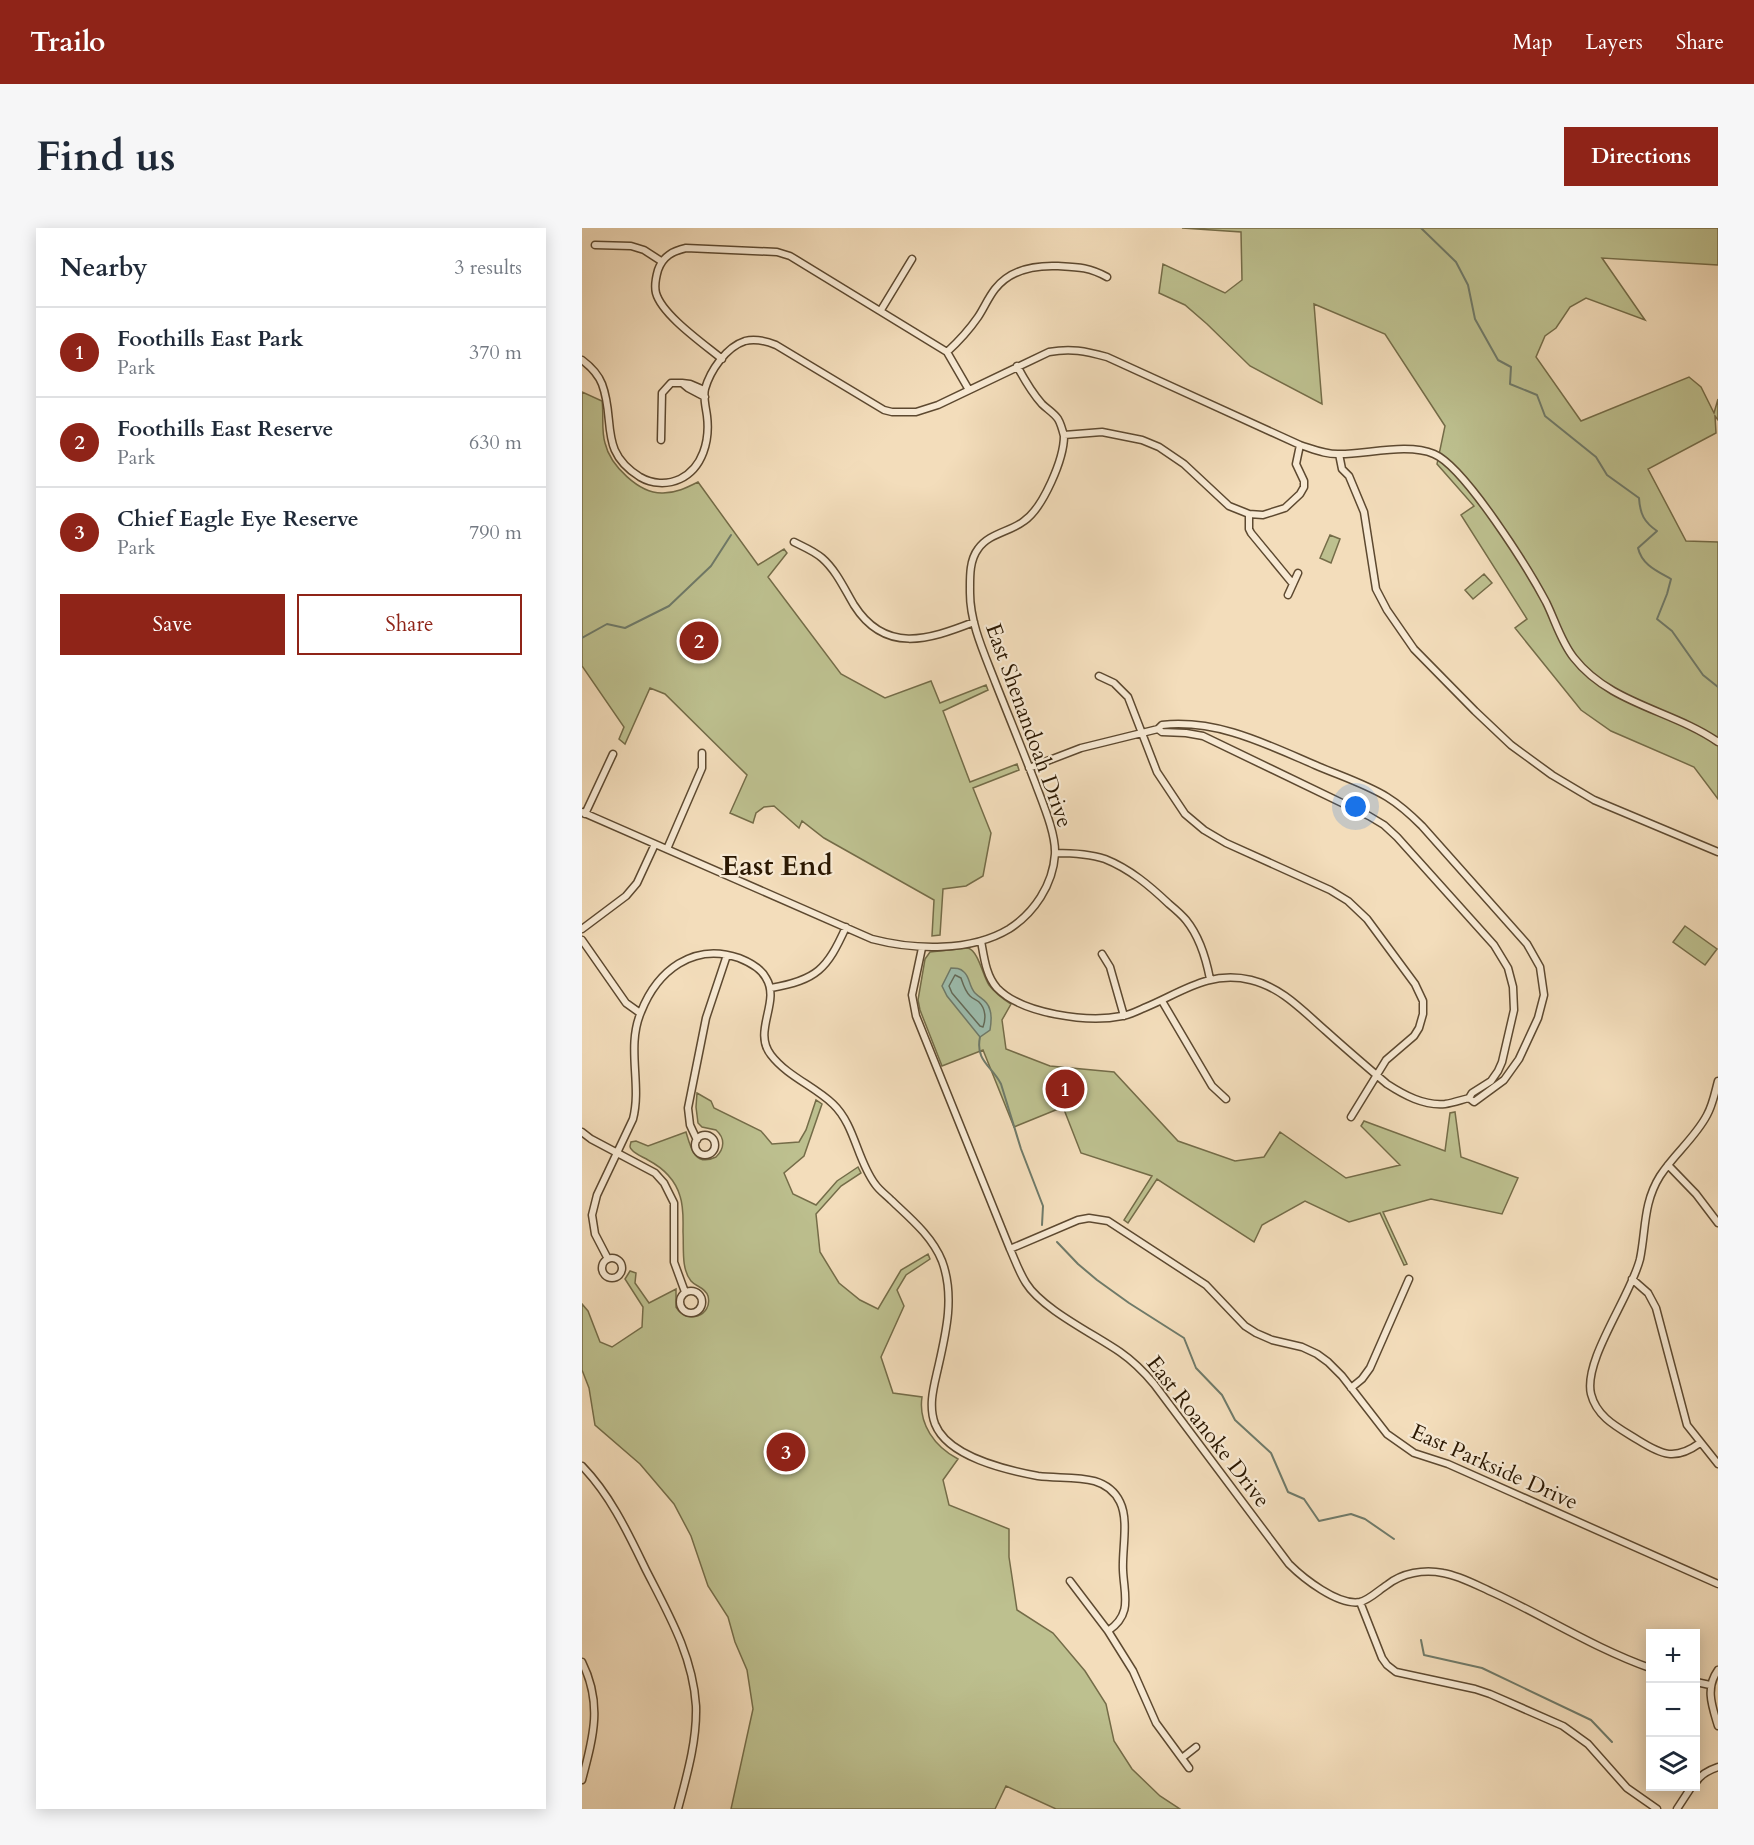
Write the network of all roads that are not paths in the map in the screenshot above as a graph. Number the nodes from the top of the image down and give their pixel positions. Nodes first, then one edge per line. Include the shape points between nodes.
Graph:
1 (596, 245) dead end
2 (912, 259) dead end
3 (661, 261) junction
4 (1107, 277) dead end
5 (881, 310) junction
6 (947, 352) junction
7 (722, 359) junction
8 (582, 360) edge
9 (1017, 366) junction
10 (969, 390) junction
11 (705, 394) junction
12 (1064, 435) junction
13 (660, 440) dead end
14 (1300, 445) junction
15 (1339, 454) junction
16 (1250, 514) junction
17 (794, 542) dead end
18 (1298, 573) dead end
19 (1293, 584) junction
20 (1288, 595) dead end
21 (974, 622) junction
22 (1099, 676) dead end
23 (1158, 729) junction
24 (1142, 733) junction
25 (1718, 742) edge
26 (702, 753) dead end
27 (613, 754) dead end
28 (1029, 768) junction
29 (584, 813) edge
30 (655, 844) junction
31 (667, 849) junction
32 (1718, 852) edge
33 (1055, 853) junction
34 (846, 927) junction
35 (582, 929) edge
36 (582, 940) edge
37 (981, 941) junction
38 (922, 948) junction
39 (1102, 954) dead end
40 (728, 955) junction
41 (1210, 979) junction
42 (771, 988) junction
43 (1162, 1001) junction
44 (640, 1012) junction
45 (1124, 1016) junction
46 (1377, 1076) junction
47 (1718, 1081) edge
48 (1468, 1098) junction
49 (1226, 1099) dead end
50 (1352, 1117) dead end
51 (582, 1132) edge
52 (697, 1140) dead end
53 (616, 1152) junction
54 (1668, 1165) junction
55 (1718, 1223) edge
56 (1010, 1249) junction
57 (608, 1259) dead end
58 (1409, 1280) dead end
59 (1632, 1280) junction
60 (685, 1292) dead end
61 (1351, 1388) junction
62 (1700, 1443) junction
63 (1718, 1464) edge
64 (582, 1466) edge
65 (1070, 1581) dead end
66 (1718, 1584) edge
67 (1360, 1602) junction
68 (1108, 1631) junction
69 (582, 1662) edge
70 (1646, 1666) edge
71 (1718, 1670) edge
72 (1700, 1683) edge
73 (1710, 1685) junction
74 (1718, 1726) edge
75 (1196, 1747) dead end
76 (1182, 1758) junction
77 (1718, 1767) edge
78 (1189, 1768) dead end
79 (1700, 1775) edge
80 (582, 1780) edge
81 (1689, 1791) edge
82 (678, 1809) edge
83 (1657, 1809) edge
84 (1677, 1809) edge

1 - 3 street via 631,246
2 - 5 street
3 - 5 street via 686,248 777,252
3 - 7 street via 655,278 656,293 665,308
4 - 6 street via 1086,268 1049,266 1010,275 960,341
5 - 6 street
6 - 10 street
7 - 10 street via 745,341 762,340 892,412 916,412
7 - 11 street
8 - 11 street via 602,382 618,457 628,469 656,483 683,478 700,459 708,438
9 - 10 street
9 - 12 street via 1037,399 1058,419
9 - 14 street via 1049,352 1083,350 1107,357
11 - 13 street via 690,384 671,383 665,387
12 - 16 street via 1102,432 1160,447 1229,506
12 - 21 street, East Shenandoah Drive via 1052,480 1041,503 1024,521 978,548 970,574
14 - 15 street
14 - 16 street via 1296,464 1304,487 1300,494 1276,512
15 - 25 street via 1413,450 1443,459 1498,526 1535,582 1573,657 1587,672 1621,695
15 - 32 street via 1342,469 1349,476 1364,512 1376,589 1414,649 1511,745 1552,775 1594,800
16 - 19 street via 1251,532
17 - 21 street via 824,559 863,619 882,633 899,639 924,637
18 - 19 street
19 - 20 street
21 - 28 street, East Shenandoah Drive
22 - 24 street via 1114,682 1128,697
23 - 24 street
23 - 48 street via 1203,736 1370,816 1397,837 1494,945 1508,968 1514,1010 1498,1071
23 - 48 street via 1162,725 1190,724 1232,732 1384,795 1422,826 1527,944 1540,967 1544,995 1538,1018 1512,1071 1474,1102
24 - 28 street via 1081,747
24 - 46 street via 1157,772 1185,814 1226,843 1348,901 1415,984 1423,1001 1419,1028 1386,1060
26 - 31 street via 702,768
27 - 29 street
28 - 33 street, East Shenandoah Drive via 1048,817
29 - 30 street, East Shenandoah Drive
30 - 31 street, East Shenandoah Drive
30 - 35 street via 632,890
31 - 34 street, East Shenandoah Drive
33 - 37 street, East Shenandoah Drive via 1048,884 1032,909 1006,931
33 - 41 street via 1104,859 1147,884 1186,919 1199,943
34 - 38 street, East Shenandoah Drive via 872,939
34 - 42 street via 834,954 817,973 794,984
36 - 44 street via 626,1003
37 - 38 street, East Shenandoah Drive
37 - 45 street via 989,975 997,988 1012,999 1074,1018
38 - 56 street, East Roanoke Drive via 912,995 916,1016
39 - 45 street via 1110,967
40 - 42 street via 758,968
40 - 44 street via 701,956 676,965 656,984
40 - 52 street via 706,1018 688,1108
41 - 43 street
41 - 46 street via 1251,980 1272,988
42 - 68 street via 763,1031 768,1052 834,1104 846,1120 876,1186 921,1227 942,1262 949,1312 932,1412 943,1438 977,1459 1013,1470 1100,1483 1119,1500 1125,1521 1126,1599 1121,1619
43 - 45 street
43 - 49 street via 1212,1086
44 - 53 street via 634,1043 635,1111
46 - 48 street via 1403,1095 1423,1102 1444,1104
46 - 50 street
47 - 54 street via 1704,1120
51 - 53 street
53 - 57 street via 592,1215 595,1234
53 - 60 street via 655,1173 671,1194 675,1213 674,1262
54 - 55 street
54 - 59 street via 1648,1202
56 - 61 street, East Parkside Drive via 1078,1220 1108,1221 1206,1285 1256,1334 1317,1354
56 - 67 street, East Roanoke Drive via 1036,1295 1121,1353 1154,1384 1289,1564 1307,1581 1333,1596
58 - 61 street via 1370,1368
59 - 62 street via 1648,1293 1656,1308 1685,1418
59 - 62 street via 1593,1364 1590,1383 1594,1404 1608,1421 1664,1453 1684,1453
61 - 66 street, East Parkside Drive via 1387,1434 1414,1453 1448,1464
62 - 63 street
64 - 82 street via 618,1514 681,1640 689,1667 696,1705 695,1734
65 - 68 street
67 - 70 street via 1402,1576 1444,1573
67 - 83 street via 1382,1658 1396,1672 1482,1691 1563,1726 1588,1744 1627,1788
68 - 76 street via 1133,1671 1151,1714
69 - 80 street via 591,1684 595,1722
71 - 73 street
72 - 73 street
73 - 74 street
75 - 76 street
76 - 78 street
77 - 79 street
81 - 84 street

